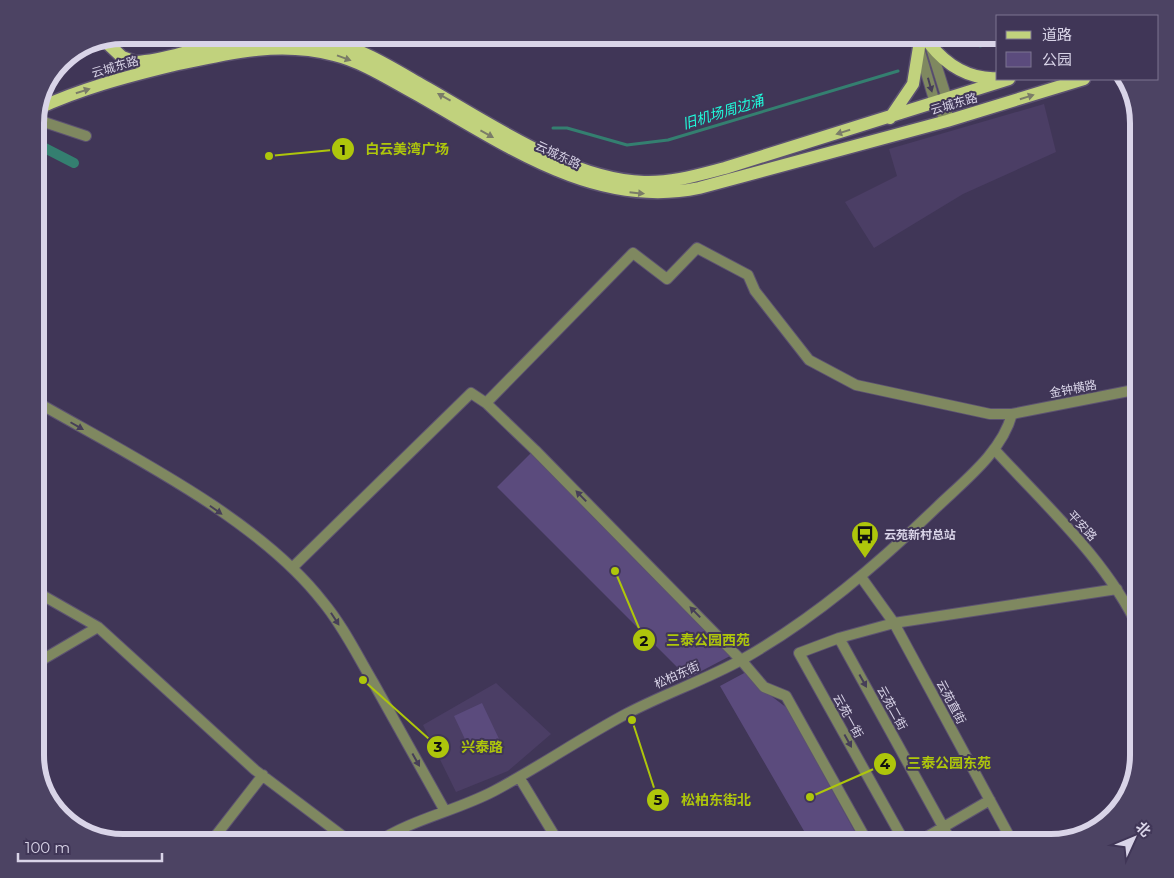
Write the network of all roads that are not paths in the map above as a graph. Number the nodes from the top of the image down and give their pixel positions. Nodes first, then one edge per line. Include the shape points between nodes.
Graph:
1 (228, 44) edge
2 (335, 44) edge
3 (922, 44) edge
4 (924, 44) edge
5 (925, 44) edge
6 (927, 44) edge
7 (109, 45) edge
8 (996, 79) edge
9 (1001, 80) edge
10 (1081, 80) edge
11 (948, 99) junction
12 (935, 103) junction
13 (1006, 103) junction
14 (46, 105) edge
15 (890, 118) junction
16 (947, 121) junction
17 (44, 122) edge
18 (86, 136) dead end
19 (1130, 391) edge
20 (486, 402) junction
21 (44, 406) edge
22 (1012, 414) junction
23 (994, 449) junction
24 (292, 568) junction
25 (861, 577) junction
26 (1117, 589) junction
27 (44, 596) edge
28 (1130, 613) edge
29 (894, 623) junction
30 (98, 627) junction
31 (839, 638) junction
32 (44, 659) edge
33 (741, 660) junction
34 (263, 775) junction
35 (519, 777) junction
36 (990, 800) junction
37 (445, 811) junction
38 (943, 827) junction
39 (217, 834) edge
40 (340, 834) edge
41 (391, 834) edge
42 (554, 834) edge
43 (863, 834) edge
44 (900, 834) edge
45 (931, 834) edge
46 (947, 834) edge
47 (1008, 834) edge

1 -> 7 main road, 云城东路 via 136,62 122,57
15 -> 2 main road, 云城东路 via 702,174 644,182 573,167 399,72
3 - 15 main road via 913,84
4 -> 12 street
5 - 11 street
6 - 8 main road via 945,61 962,71
9 - 11 main road, 云城东路
9 - 13 main road via 994,96 999,102
13 -> 10 main road, 云城东路
11 - 12 main road, 云城东路
11 - 16 street
12 - 15 main road, 云城东路
12 - 16 street
13 - 16 main road, 云城东路
14 -> 16 main road, 云城东路 via 119,78 217,55 269,48 313,50 357,63 576,179 604,188 659,194 699,188
17 - 18 street
19 - 22 street, 金钟横路
20 - 22 street, 金钟横路 via 633,254 667,280 697,248 748,275 755,291 809,360 856,384 990,414
20 - 24 street via 471,393
33 -> 20 street
21 -> 24 street via 182,487 245,530
22 - 23 street, 松柏东街 via 1008,428
23 - 25 street, 松柏东街 via 949,496
23 - 26 street, 平安路 via 1090,553
24 -> 37 street via 323,601 348,639
25 - 29 street, 云苑直街
25 - 33 street, 松柏东街 via 794,627
26 - 28 street, 平安路
26 - 29 street
27 - 30 street
29 - 31 street
29 - 36 street, 云苑直街
30 - 32 street
30 - 34 street
31 -> 38 street, 云苑二街
31 -> 44 street, 云苑一街 via 799,653
33 - 35 street, 松柏东街 via 627,713
33 - 43 street via 764,687 786,696
34 - 39 street
34 - 40 street
35 - 37 street, 松柏东街
35 - 42 street
36 - 38 street
36 - 47 street, 云苑直街
37 - 41 street, 松柏东街
38 - 45 street
38 - 46 street, 云苑二街

